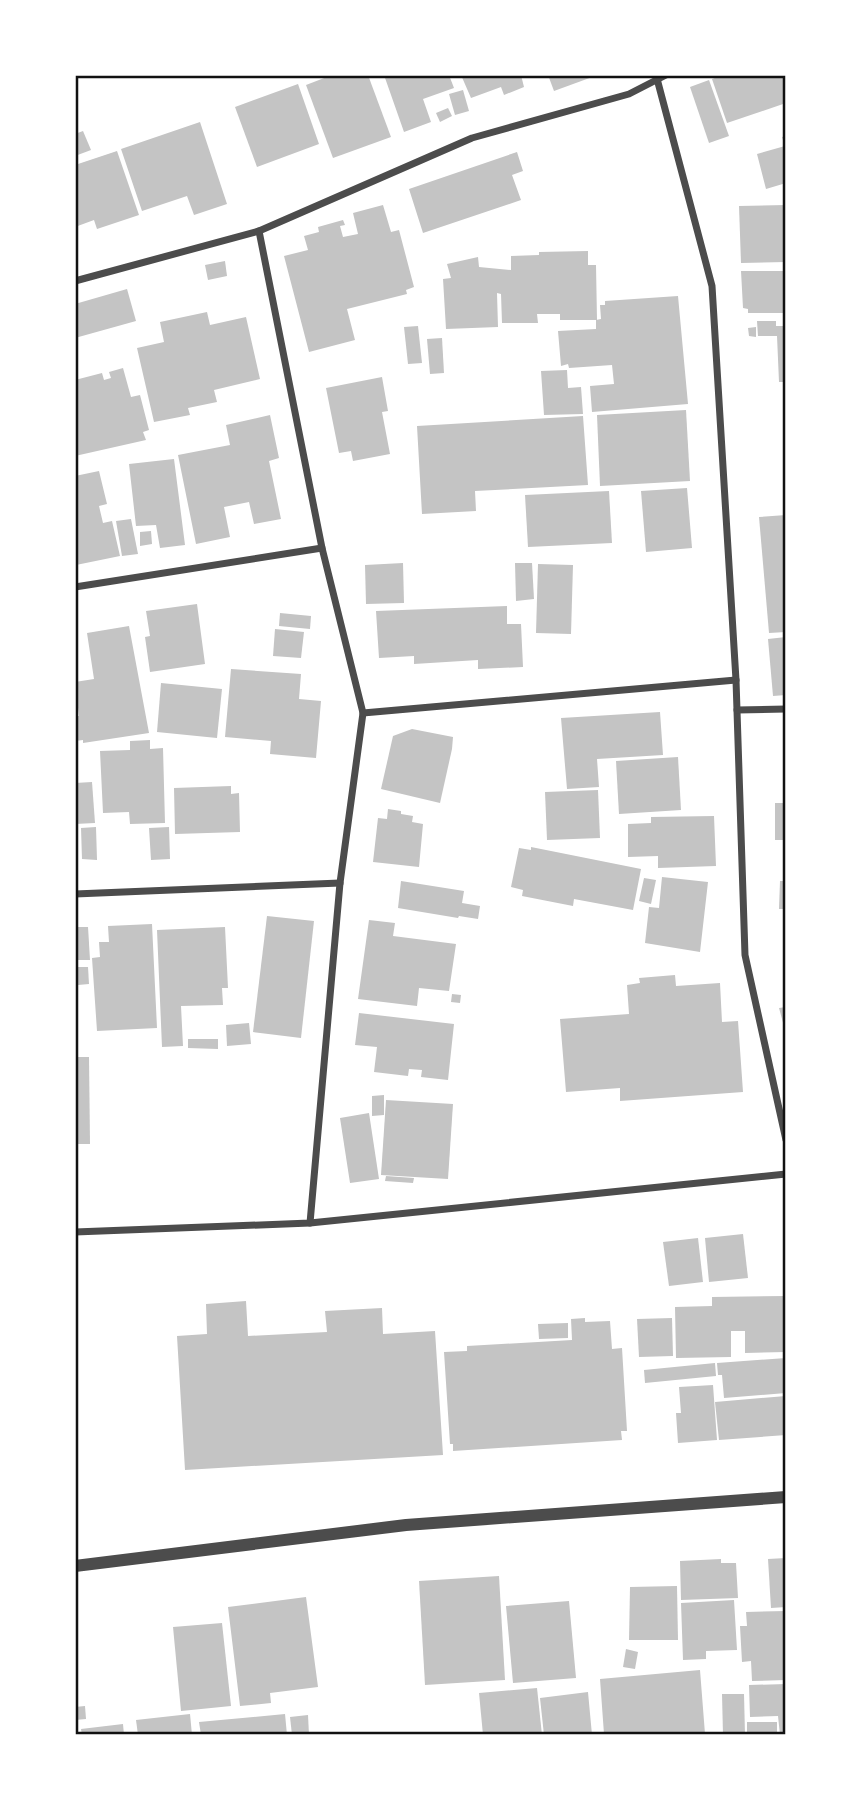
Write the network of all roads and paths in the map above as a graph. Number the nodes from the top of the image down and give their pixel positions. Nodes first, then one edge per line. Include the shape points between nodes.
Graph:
1 (666, 75) edge
2 (657, 78) edge
3 (259, 231) junction
4 (75, 281) edge
5 (322, 548) junction
6 (75, 587) edge
7 (736, 680) junction
8 (786, 709) edge
9 (737, 710) junction
10 (363, 713) junction
11 (340, 883) junction
12 (75, 894) edge
13 (786, 1140) edge
14 (786, 1174) edge
15 (310, 1223) junction
16 (75, 1231) edge
17 (786, 1497) edge
18 (75, 1566) edge

1 - 2 street
2 - 3 street via 629,94 471,138
2 - 7 street via 712,286
3 - 4 street
3 - 5 street
5 - 6 street
5 - 10 street
7 - 9 street
7 - 10 street
8 - 9 street
9 - 13 street via 745,955
10 - 11 street
11 - 12 street
11 - 15 street
14 - 15 street
15 - 16 street
17 - 18 street via 406,1525

